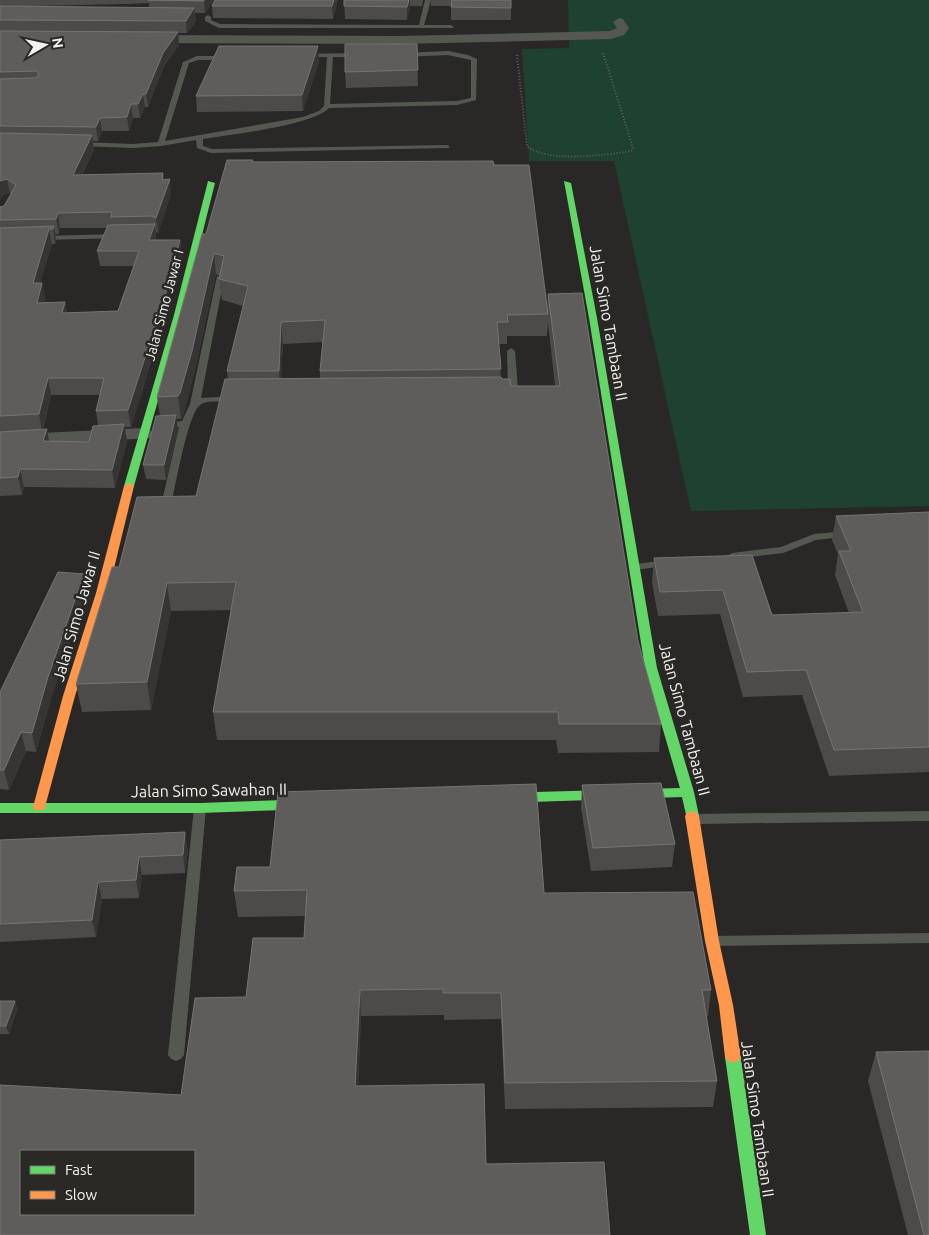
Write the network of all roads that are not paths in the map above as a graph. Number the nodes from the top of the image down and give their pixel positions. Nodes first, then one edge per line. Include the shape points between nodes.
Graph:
1 (428, 0) edge
2 (198, 17) edge
3 (619, 22) dead end
4 (421, 27) junction
5 (451, 27) dead end
6 (134, 39) edge
7 (368, 55) edge
8 (398, 55) edge
9 (292, 56) edge
10 (330, 56) junction
11 (235, 58) edge
12 (327, 106) junction
13 (200, 138) junction
14 (76, 144) edge
15 (160, 144) junction
16 (447, 147) dead end
17 (211, 183) dead end
18 (567, 183) dead end
19 (125, 236) edge
20 (29, 238) edge
21 (220, 278) edge
22 (511, 350) dead end
23 (493, 397) edge
24 (243, 399) edge
25 (195, 404) junction
26 (184, 424) junction
27 (144, 430) junction
28 (0, 441) edge
29 (163, 520) edge
30 (857, 534) edge
31 (719, 557) edge
32 (682, 561) edge
33 (635, 567) junction
34 (688, 792) junction
35 (489, 799) edge
36 (329, 804) edge
37 (39, 806) junction
38 (0, 808) edge
39 (200, 808) junction
40 (929, 816) edge
41 (693, 819) junction
42 (929, 938) edge
43 (712, 941) junction
44 (176, 1055) dead end
45 (758, 1235) edge

1 - 4 lane
2 - 4 lane via 210,14 208,21 219,26
3 - 6 street via 623,28 620,32 597,36 516,39
4 - 5 lane
7 - 10 lane
8 - 12 lane via 456,54 474,59 474,98 457,103
9 - 10 lane
10 - 12 lane
11 - 15 lane via 197,58 186,62
12 - 13 lane via 305,119
13 - 15 lane
13 - 16 lane via 199,147 211,151
14 - 15 lane
17 - 27 street, Jalan Simo Jawar I via 178,315
18 - 33 street, Jalan Simo Tambaan II
19 - 20 lane
21 - 25 lane
22 - 23 lane via 513,389 511,393
24 - 25 lane via 203,400
25 - 26 lane
26 - 27 lane
26 - 29 lane
27 - 28 street
27 - 37 street, Jalan Simo Jawar II via 102,593
30 - 31 lane via 814,537 783,550
32 - 33 lane
33 - 34 street, Jalan Simo Tambaan II via 652,668
34 - 35 street
34 - 41 street, Jalan Simo Tambaan II
36 - 39 street, Jalan Simo Sawahan II
37 - 38 street, Jalan Simo Sawahan II
37 - 39 street, Jalan Simo Sawahan II
39 - 44 lane
40 - 41 lane
41 - 43 street, Jalan Simo Tambaan II
42 - 43 lane
43 - 45 street, Jalan Simo Tambaan II via 726,1005

